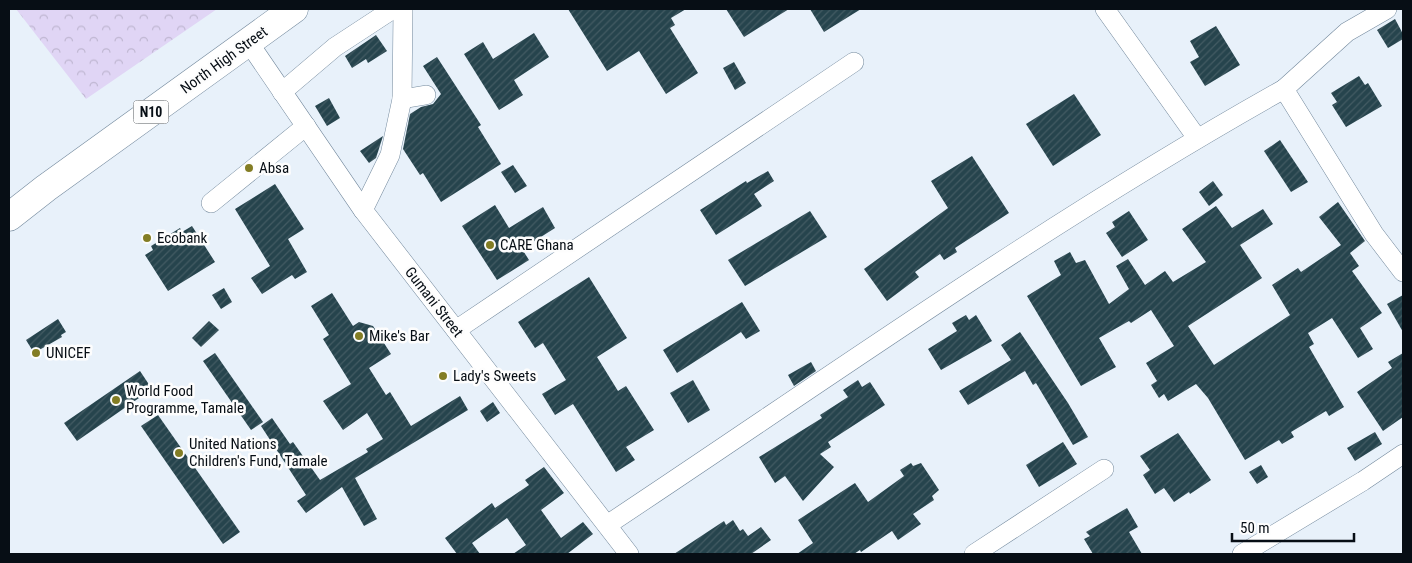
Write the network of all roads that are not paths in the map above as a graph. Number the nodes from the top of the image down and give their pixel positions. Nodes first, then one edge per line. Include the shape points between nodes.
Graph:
1 (294, 9) edge
2 (393, 9) edge
3 (403, 9) edge
4 (1105, 9) edge
5 (1387, 9) edge
6 (248, 43) junction
7 (854, 62) dead end
8 (1284, 89) junction
9 (282, 92) junction
10 (426, 94) dead end
11 (402, 99) junction
12 (306, 126) junction
13 (1197, 138) junction
14 (211, 204) dead end
15 (363, 210) junction
16 (9, 218) edge
17 (1403, 272) edge
18 (456, 330) junction
19 (1403, 454) edge
20 (1104, 469) dead end
21 (607, 525) junction
22 (629, 554) edge
23 (974, 554) edge
24 (1242, 554) edge

1 - 6 highway, North High Street / N10
2 - 9 street via 335,46
3 - 11 street
4 - 13 street
5 - 8 street via 1347,32
6 - 9 street, Gumani Street
6 - 16 highway, North High Street / N10
7 - 18 street
8 - 13 street
8 - 17 street via 1374,234
9 - 12 street, Gumani Street
10 - 11 street
11 - 15 street via 390,155
12 - 14 street
12 - 15 street, Gumani Street
13 - 21 street via 978,278
15 - 18 street, Gumani Street
18 - 21 street, Gumani Street
19 - 24 street
20 - 23 street
21 - 22 street, Gumani Street

